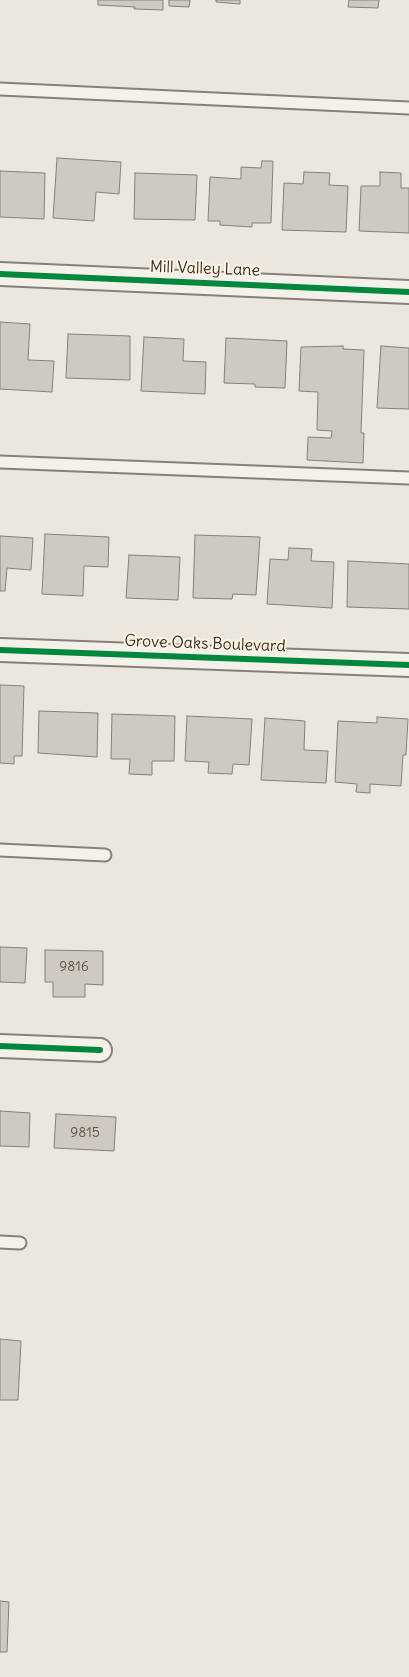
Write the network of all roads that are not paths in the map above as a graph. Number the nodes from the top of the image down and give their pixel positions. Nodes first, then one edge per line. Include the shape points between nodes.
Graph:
1 (0, 89) edge
2 (409, 108) edge
3 (0, 274) edge
4 (409, 292) edge
5 (0, 462) edge
6 (409, 478) edge
7 (0, 650) edge
8 (409, 665) edge
9 (0, 850) edge
10 (104, 855) dead end
11 (0, 1046) edge
12 (100, 1050) dead end
13 (0, 1242) edge
14 (20, 1243) dead end

1 - 2 lane
3 - 4 street, Mill Valley Lane
5 - 6 lane
7 - 8 street, Grove Oaks Boulevard
9 - 10 lane
11 - 12 street
13 - 14 lane

